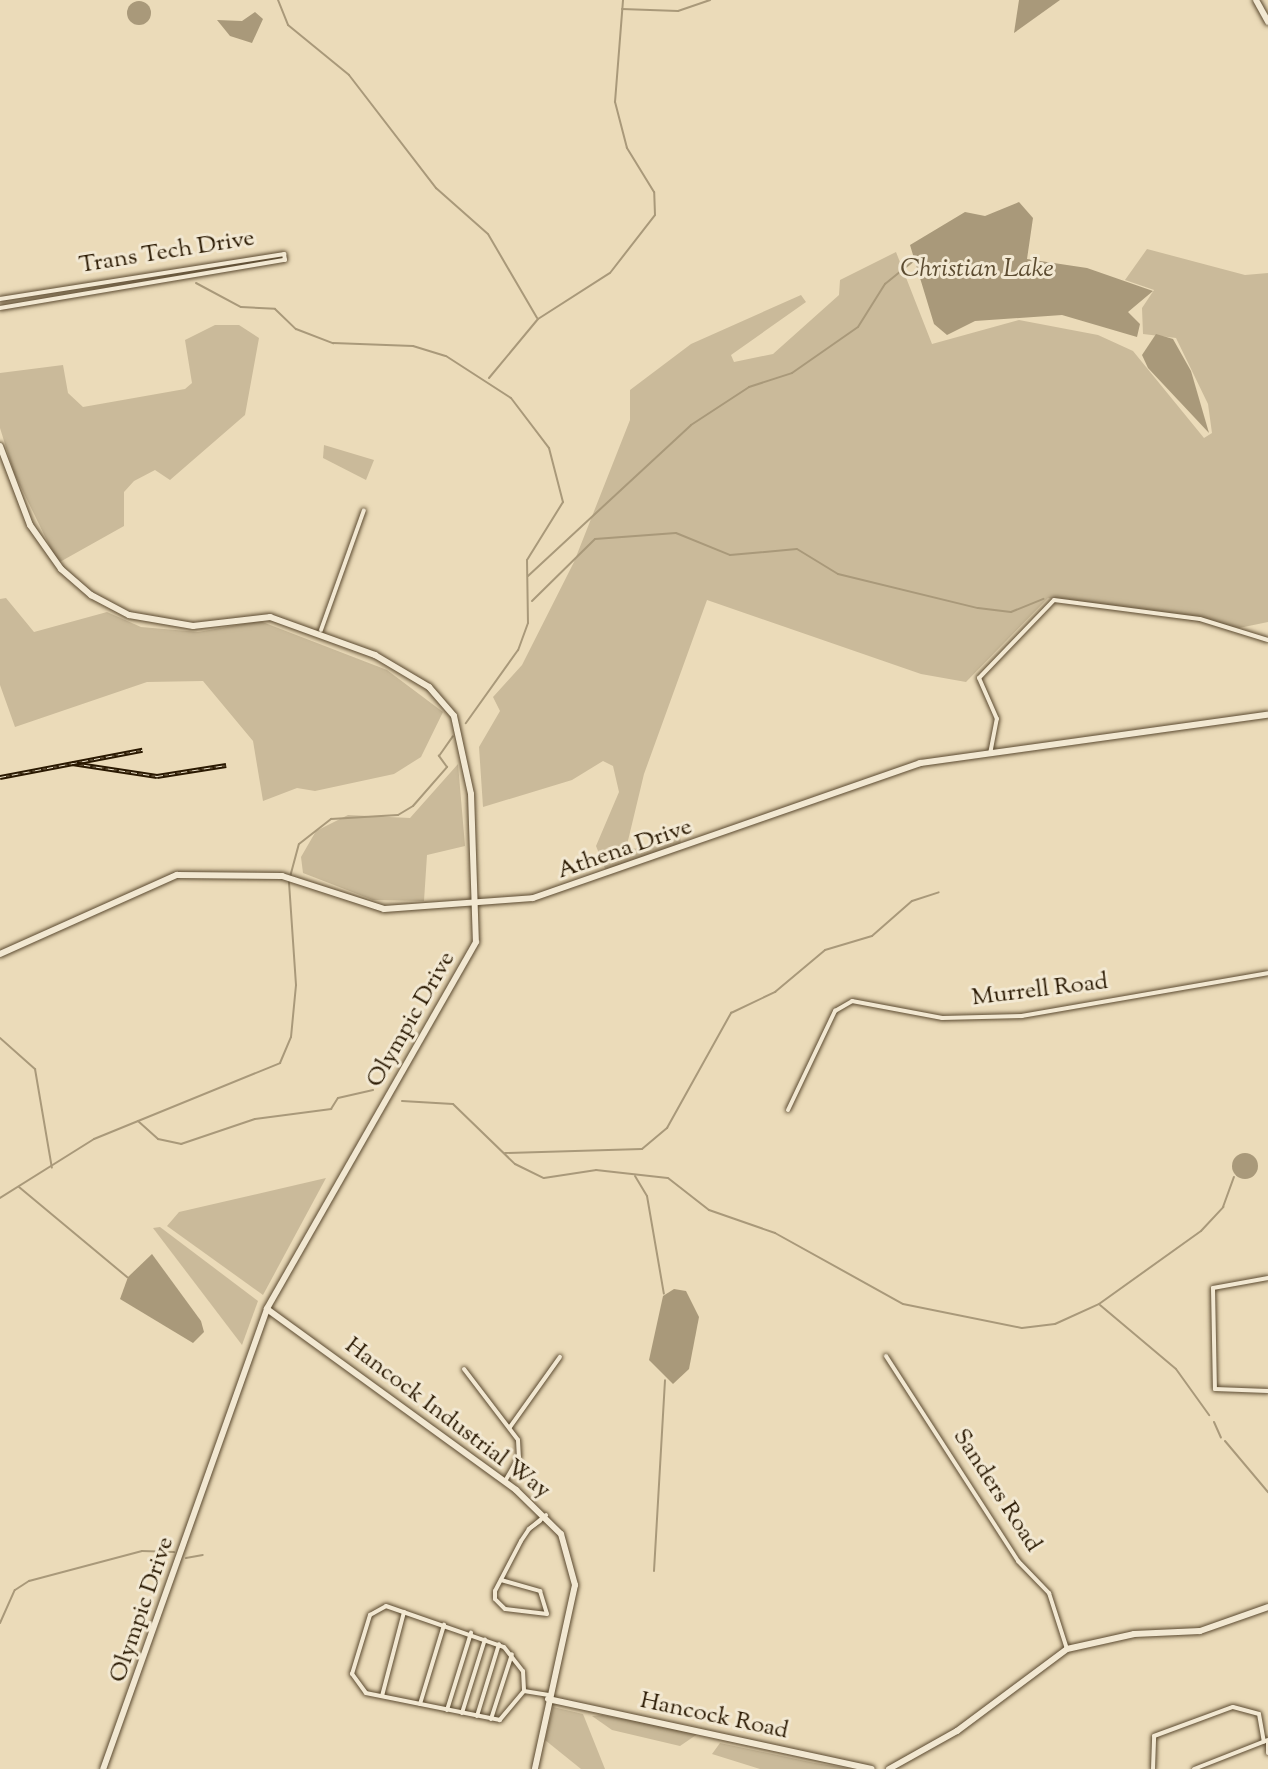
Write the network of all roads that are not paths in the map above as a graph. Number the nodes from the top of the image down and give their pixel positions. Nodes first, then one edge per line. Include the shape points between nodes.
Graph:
1 (1256, 0) edge
2 (1268, 22) edge
3 (230, 261) junction
4 (177, 269) junction
5 (232, 269) junction
6 (179, 277) junction
7 (125, 278) junction
8 (126, 285) junction
9 (0, 299) edge
10 (0, 308) edge
11 (0, 446) edge
12 (364, 510) dead end
13 (321, 630) junction
14 (1268, 640) edge
15 (1268, 715) edge
16 (990, 754) junction
17 (479, 903) junction
18 (0, 954) edge
19 (1268, 973) edge
20 (788, 1110) dead end
21 (1268, 1278) edge
22 (267, 1309) junction
23 (886, 1356) dead end
24 (560, 1357) dead end
25 (464, 1369) dead end
26 (1268, 1391) edge
27 (510, 1427) junction
28 (505, 1481) junction
29 (546, 1515) junction
30 (501, 1580) junction
31 (1268, 1607) edge
32 (404, 1612) junction
33 (444, 1625) junction
34 (471, 1633) junction
35 (485, 1638) junction
36 (499, 1644) junction
37 (1067, 1649) junction
38 (512, 1654) junction
39 (524, 1691) junction
40 (382, 1696) junction
41 (548, 1697) junction
42 (420, 1704) junction
43 (447, 1710) junction
44 (462, 1713) junction
45 (477, 1716) junction
46 (491, 1719) junction
47 (1267, 1741) edge
48 (1268, 1753) edge
49 (894, 1767) edge
50 (103, 1769) edge
51 (535, 1769) edge
52 (872, 1769) edge
53 (1153, 1769) edge
54 (1194, 1769) edge

1 - 2 street
3 - 4 street, Trans Tech Drive
3 - 5 street
3 - 5 street, Trans Tech Drive via 286,257
4 - 6 street
4 - 7 street, Trans Tech Drive
5 - 6 street, Trans Tech Drive
6 - 8 street, Trans Tech Drive
7 - 8 street
7 - 9 street, Trans Tech Drive
8 - 10 street, Trans Tech Drive
11 - 13 street, Olympic Drive via 30,525 51,557 103,602 170,623 208,626 257,615
12 - 13 street
13 - 17 street, Olympic Drive via 416,678 454,716 469,769
14 - 16 street via 1200,619 1054,600 979,678 997,719
15 - 16 street, Athena Drive
16 - 17 street, Athena Drive via 910,767 576,888
17 - 18 street, Athena Drive via 384,909 282,876 177,875
17 - 22 street, Olympic Drive via 469,960
19 - 20 street, Murrell Road via 1022,1016 942,1018 852,1001 835,1011
21 - 26 street via 1215,1285 1214,1308 1215,1389
22 - 28 street, Hancock Industrial Way
22 - 50 street, Olympic Drive
23 - 37 street, Sanders Road via 1018,1561 1049,1593
24 - 27 street
25 - 27 street
27 - 28 street via 519,1457
28 - 29 street, Hancock Industrial Way
29 - 30 street via 529,1529
29 - 41 street, Hancock Industrial Way via 567,1544 575,1585
30 - 30 street via 494,1595 501,1607 547,1614 540,1591
31 - 37 street via 1200,1631 1134,1634
32 - 33 street
32 - 40 street
32 - 40 street via 373,1611 352,1674 362,1691
33 - 34 street
33 - 42 street
34 - 35 street
34 - 43 street
35 - 36 street
35 - 44 street
36 - 38 street
36 - 45 street
37 - 49 street via 977,1717
38 - 39 street via 525,1675
38 - 46 street
39 - 41 street
39 - 46 street via 509,1716
40 - 42 street
41 - 51 street, Hancock Industrial Way
41 - 52 street, Hancock Road
42 - 43 street
43 - 44 street
44 - 45 street
45 - 46 street
47 - 48 street
47 - 53 street via 1259,1714 1233,1707 1154,1736
47 - 54 street

